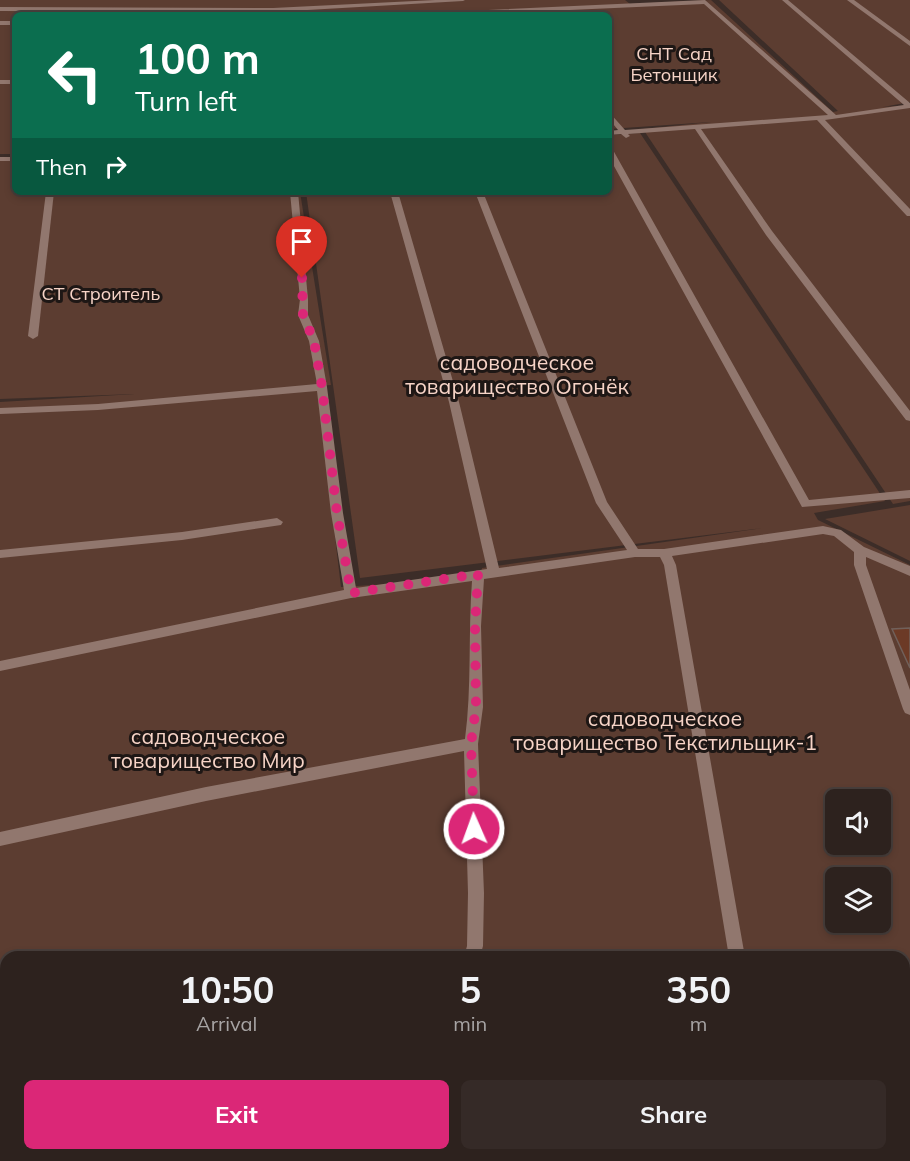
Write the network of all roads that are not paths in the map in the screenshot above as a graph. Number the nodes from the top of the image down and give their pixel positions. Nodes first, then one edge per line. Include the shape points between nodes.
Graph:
1 (463, 0) edge
2 (785, 0) edge
3 (850, 0) edge
4 (0, 9) edge
5 (538, 12) edge
6 (910, 44) edge
7 (834, 117) junction
8 (612, 118) edge
9 (819, 118) junction
10 (696, 126) junction
11 (612, 133) edge
12 (624, 134) junction
13 (612, 155) edge
14 (50, 195) edge
15 (294, 195) edge
16 (395, 195) edge
17 (480, 195) edge
18 (910, 214) edge
19 (33, 336) dead end
20 (322, 387) junction
21 (0, 411) edge
22 (910, 418) edge
23 (910, 494) edge
24 (277, 522) dead end
25 (860, 550) junction
26 (635, 553) junction
27 (664, 553) junction
28 (0, 554) edge
29 (494, 572) junction
30 (910, 572) edge
31 (478, 574) junction
32 (351, 593) junction
33 (0, 666) edge
34 (910, 709) edge
35 (471, 744) junction
36 (0, 839) edge
37 (474, 951) edge
38 (736, 951) edge

1 - 4 lane via 273,10
2 - 7 street via 910,106
3 - 6 street
5 - 7 street via 705,2
7 - 9 street
8 - 12 street
9 - 10 street
9 - 18 street
10 - 12 street
10 - 22 street via 769,233
11 - 12 street
13 - 23 street via 806,504
14 - 19 street
15 - 20 street via 303,315 314,341
16 - 29 street via 454,402
17 - 26 street via 602,503
20 - 21 street via 98,407
20 - 32 street
24 - 28 street via 182,536
25 - 27 street via 837,533 823,530
25 - 30 street
25 - 34 street via 860,565
26 - 27 street
26 - 29 street
27 - 38 street via 670,565
29 - 31 street
31 - 32 street
31 - 35 street via 476,707
32 - 33 street
35 - 36 street via 206,794
35 - 37 street via 476,893

